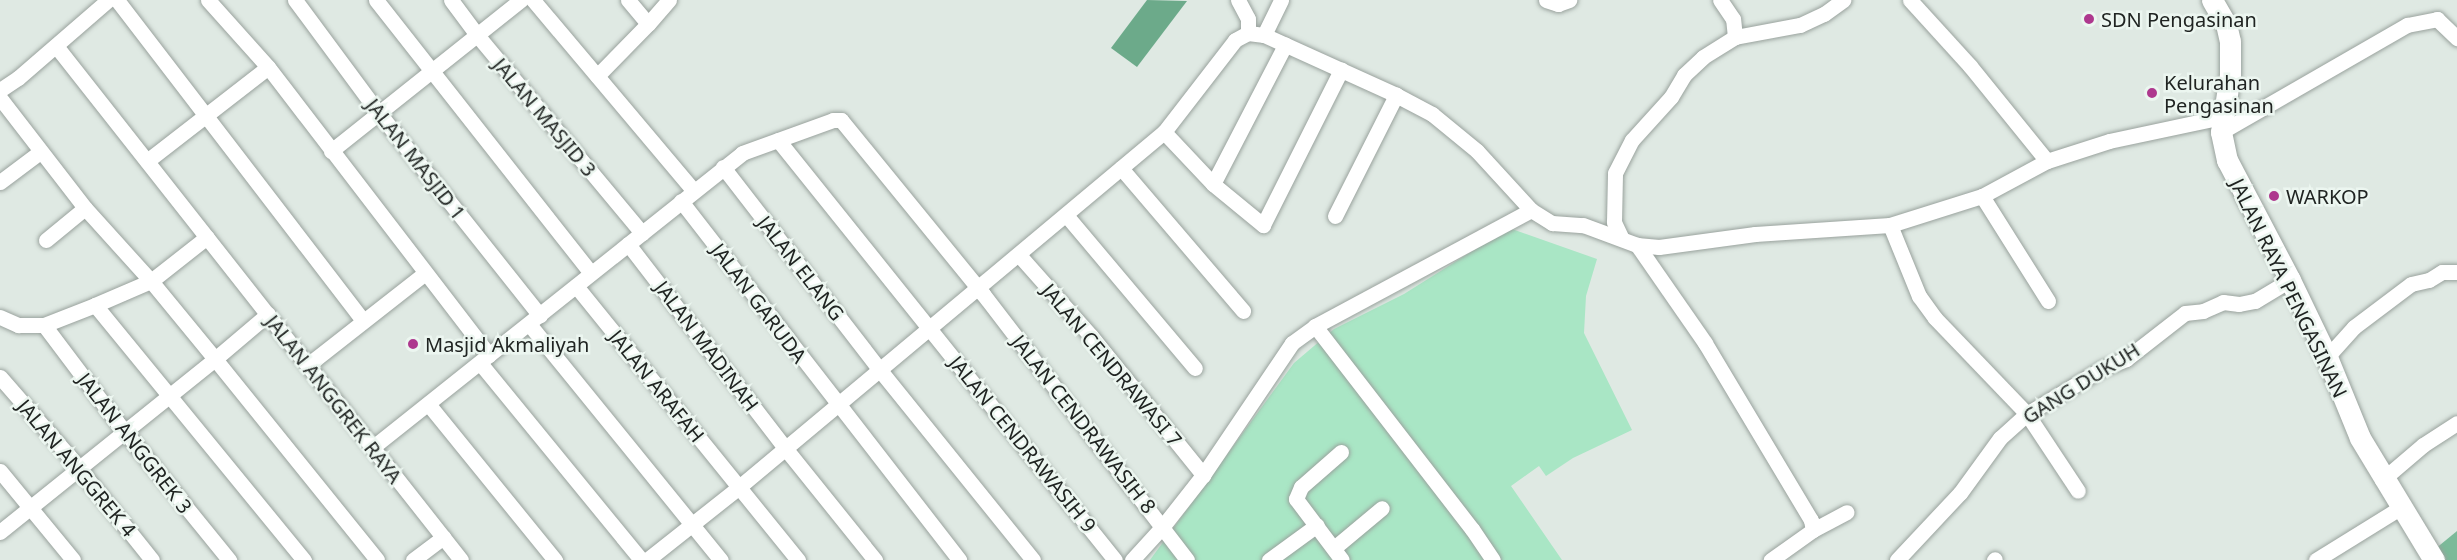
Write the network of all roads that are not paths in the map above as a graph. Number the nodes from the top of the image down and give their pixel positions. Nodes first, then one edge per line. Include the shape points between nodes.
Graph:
1 (108, 0) edge
2 (117, 0) edge
3 (208, 0) edge
4 (295, 0) edge
5 (376, 0) edge
6 (451, 0) edge
7 (521, 0) edge
8 (533, 0) edge
9 (628, 0) edge
10 (669, 0) edge
11 (1238, 0) edge
12 (1281, 0) edge
13 (1546, 0) edge
14 (1569, 0) edge
15 (1720, 0) edge
16 (1843, 0) edge
17 (1910, 0) edge
18 (2212, 0) edge
19 (648, 24) junction
20 (1256, 34) junction
21 (477, 35) junction
22 (1735, 37) junction
23 (2457, 38) edge
24 (1285, 45) junction
25 (56, 46) junction
26 (268, 67) junction
27 (1341, 70) junction
28 (430, 72) junction
29 (597, 76) junction
30 (0, 90) edge
31 (1396, 95) junction
32 (0, 99) edge
33 (378, 112) junction
34 (206, 116) junction
35 (2221, 124) junction
36 (1164, 132) junction
37 (778, 140) junction
38 (331, 151) junction
39 (40, 152) junction
40 (147, 161) junction
41 (2047, 161) junction
42 (723, 167) junction
43 (1121, 168) junction
44 (0, 182) edge
45 (1213, 184) junction
46 (693, 190) junction
47 (1982, 196) junction
48 (681, 201) junction
49 (85, 208) junction
50 (1530, 210) junction
51 (1066, 215) junction
52 (1335, 216) dead end
53 (1890, 225) junction
54 (642, 233) junction
55 (1617, 236) junction
56 (207, 237) junction
57 (46, 240) dead end
58 (628, 244) junction
59 (1637, 245) junction
60 (1019, 255) junction
61 (2457, 272) edge
62 (425, 273) junction
63 (591, 273) junction
64 (2290, 280) junction
65 (151, 281) junction
66 (576, 286) junction
67 (979, 289) junction
68 (2048, 301) dead end
69 (95, 305) junction
70 (1243, 311) dead end
71 (268, 314) junction
72 (0, 317) edge
73 (534, 320) junction
74 (363, 321) junction
75 (44, 325) junction
76 (1315, 326) junction
77 (930, 328) junction
78 (2326, 357) junction
79 (215, 358) junction
80 (485, 359) junction
81 (309, 364) junction
82 (1195, 368) dead end
83 (879, 369) junction
84 (0, 377) edge
85 (171, 396) junction
86 (429, 405) junction
87 (837, 405) junction
88 (2026, 414) junction
89 (2457, 423) edge
90 (124, 431) junction
91 (373, 447) junction
92 (785, 448) junction
93 (1341, 452) dead end
94 (79, 468) junction
95 (0, 471) edge
96 (1203, 475) junction
97 (2382, 480) junction
98 (739, 487) junction
99 (2078, 491) dead end
100 (31, 508) junction
101 (1382, 508) dead end
102 (2400, 508) junction
103 (1847, 512) dead end
104 (692, 525) junction
105 (1317, 525) junction
106 (1163, 526) junction
107 (1813, 530) junction
108 (0, 532) edge
109 (443, 537) junction
110 (1338, 554) edge
111 (73, 560) edge
112 (152, 560) edge
113 (229, 560) edge
114 (304, 560) edge
115 (377, 560) edge
116 (413, 560) edge
117 (461, 560) edge
118 (555, 560) edge
119 (641, 560) edge
120 (646, 560) edge
121 (721, 560) edge
122 (798, 560) edge
123 (875, 560) edge
124 (958, 560) edge
125 (1033, 560) edge
126 (1115, 560) edge
127 (1132, 560) edge
128 (1187, 560) edge
129 (1269, 560) edge
130 (1493, 560) edge
131 (1771, 560) edge
132 (1897, 560) edge
133 (2316, 560) edge
134 (2433, 560) edge

1 - 25 street
2 - 34 street
3 - 26 street
4 - 33 street, JALAN MASJID 1
5 - 28 street
6 - 21 street, JALAN MASJID 3
7 - 21 street
8 - 29 street
9 - 19 street
10 - 19 street
11 - 20 street
12 - 20 street
13 - 14 street via 1558,4
15 - 22 street via 1733,19
16 - 22 street via 1800,25
17 - 41 street
18 - 35 main road, JALAN RAYA PENGASINAN via 2226,24 2230,41 2230,75
19 - 29 street
20 - 24 street
20 - 36 street via 1236,40
21 - 28 street
21 - 54 street, JALAN MASJID 3
22 - 55 street via 1703,57 1684,75 1671,97 1632,140 1615,174
23 - 35 street via 2437,19 2407,26
24 - 27 street
24 - 45 street
25 - 30 street
25 - 40 street, JALAN ANGGREK RAYA
26 - 34 street
26 - 38 street
27 - 31 street
27 - 45 street via 1263,225
28 - 33 street
28 - 63 street
29 - 46 street
31 - 50 street via 1458,133
31 - 52 street
32 - 39 street
33 - 38 street
33 - 73 street, JALAN MASJID 1
34 - 40 street
34 - 74 street
35 - 41 street via 2109,141
35 - 64 main road, JALAN RAYA PENGASINAN via 2227,160
36 - 43 street
36 - 45 street
37 - 42 street via 742,153
37 - 67 street, JALAN CENDRAWASIH 8 via 841,120
37 - 77 street, JALAN CENDRAWASIH 9
38 - 62 street
39 - 44 street
39 - 49 street
40 - 56 street, JALAN ANGGREK RAYA
41 - 47 street
42 - 46 street
42 - 83 street, JALAN ELANG
43 - 51 street
43 - 70 street
46 - 48 street
47 - 53 street
47 - 68 street
48 - 54 street
48 - 87 street, JALAN GARUDA
49 - 57 street
49 - 65 street
50 - 55 street via 1552,223 1583,225
50 - 76 street
51 - 60 street
51 - 82 street
53 - 59 street via 1755,234 1659,247
53 - 88 street via 1919,296
54 - 58 street
55 - 59 street
56 - 65 street
56 - 71 street, JALAN ANGGREK RAYA
58 - 63 street
58 - 92 street, JALAN MADINAH
59 - 107 street via 1705,343 1811,520
60 - 67 street
60 - 96 street, JALAN CENDRAWASI 7
61 - 78 street via 2442,272 2411,284 2354,327
62 - 74 street
62 - 80 street
63 - 66 street
64 - 78 main road, JALAN RAYA PENGASINAN
64 - 88 street, GANG DUKUH via 2255,300 2223,302 2203,311 2185,313 2126,358
65 - 69 street
65 - 79 street
66 - 73 street
66 - 98 street, JALAN ARAFAH
67 - 77 street
67 - 106 street, JALAN CENDRAWASIH 8
69 - 75 street
69 - 85 street
71 - 79 street
71 - 81 street, JALAN ANGGREK RAYA
72 - 75 street via 18,325
73 - 80 street
73 - 104 street, JALAN MASJID 1
74 - 81 street
75 - 90 street, JALAN ANGGREK 3
76 - 96 street via 1292,343
76 - 130 street
77 - 83 street
77 - 126 street, JALAN CENDRAWASIH 9
78 - 97 main road, JALAN RAYA PENGASINAN
79 - 85 street
79 - 115 street
80 - 86 street
80 - 119 street
81 - 91 street, JALAN ANGGREK RAYA
83 - 87 street
83 - 125 street, JALAN ELANG
84 - 94 street, JALAN ANGGREK 4
85 - 90 street
85 - 114 street
86 - 91 street
86 - 118 street
87 - 92 street
87 - 124 street, JALAN GARUDA
88 - 99 street
88 - 132 street, GANG DUKUH via 2000,438 1960,493
89 - 97 street via 2423,445
90 - 94 street
90 - 113 street, JALAN ANGGREK 3
91 - 109 street, JALAN ANGGREK RAYA
92 - 98 street
92 - 123 street, JALAN MADINAH
93 - 105 street via 1297,492 1296,499
94 - 100 street
94 - 112 street, JALAN ANGGREK 4
95 - 100 street
96 - 106 street
97 - 102 main road, JALAN RAYA PENGASINAN
98 - 104 street
98 - 122 street, JALAN ARAFAH
100 - 108 street
100 - 111 street
101 - 110 street
102 - 133 street
102 - 134 main road, JALAN RAYA PENGASINAN
103 - 107 street
104 - 120 street
104 - 121 street, JALAN MASJID 1
105 - 110 street
105 - 129 street
106 - 127 street
106 - 128 street, JALAN CENDRAWASIH 8
107 - 131 street
109 - 116 street
109 - 117 street, JALAN ANGGREK RAYA

